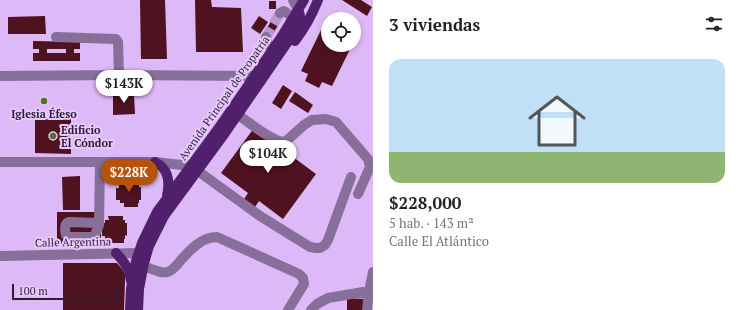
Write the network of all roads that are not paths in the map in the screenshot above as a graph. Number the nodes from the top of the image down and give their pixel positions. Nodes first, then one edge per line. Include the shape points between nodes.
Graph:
1 (293, 0) edge
2 (304, 0) edge
3 (308, 0) edge
4 (318, 0) edge
5 (280, 13) dead end
6 (296, 14) junction
7 (304, 29) junction
8 (266, 36) dead end
9 (56, 37) dead end
10 (272, 51) junction
11 (271, 67) junction
12 (119, 75) junction
13 (0, 76) edge
14 (258, 79) junction
15 (238, 114) junction
16 (0, 162) edge
17 (100, 162) junction
18 (155, 162) junction
19 (194, 168) junction
20 (351, 177) dead end
21 (358, 194) dead end
22 (167, 198) junction
23 (162, 211) junction
24 (99, 223) dead end
25 (116, 253) junction
26 (142, 254) junction
27 (0, 256) edge
28 (143, 266) junction
29 (373, 272) edge
30 (131, 289) junction
31 (369, 291) junction
32 (130, 310) edge
33 (138, 310) edge
34 (288, 310) edge
35 (311, 310) edge
36 (367, 310) edge

1 - 6 street
2 - 6 main road, Avenida Principal de Propatria
3 - 7 main road
4 - 7 main road
5 - 6 street
6 - 10 main road, Avenida Principal de Propatria
6 - 11 main road via 300,15 296,29
7 - 11 main road via 282,60
8 - 10 street
9 - 12 street via 116,39
10 - 14 main road, Avenida Principal de Propatria
11 - 14 main road, Avenida Principal de Propatria
12 - 13 street
12 - 14 street
14 - 15 main road, Avenida Principal de Propatria
14 - 19 main road, Avenida Principal de Propatria via 218,129
15 - 19 main road, Avenida Principal de Propatria
15 - 21 street via 280,142 285,142 312,120 326,119 336,122 368,159 370,167
16 - 17 street
17 - 18 street
17 - 24 street
18 - 19 street
18 - 22 main road via 167,174
19 - 20 street via 260,216 310,247 316,248 325,245 328,240
19 - 22 main road, Avenida Principal de Propatria
19 - 23 main road, Avenida Principal de Propatria
22 - 23 main road, Avenida Principal de Propatria
23 - 26 main road, Avenida Principal de Propatria via 149,228 142,243
25 - 26 street, Calle Argentina
25 - 27 street, Calle Argentina
25 - 30 main road via 128,269
26 - 28 main road, Avenida Principal de Propatria
26 - 30 main road, Avenida Principal de Propatria via 133,275
28 - 33 main road, Avenida Principal de Propatria
28 - 34 street via 168,272 197,244 208,238 217,237 303,278 304,284
29 - 31 street
30 - 32 main road, Avenida Principal de Propatria
31 - 35 street via 328,298
31 - 36 street

